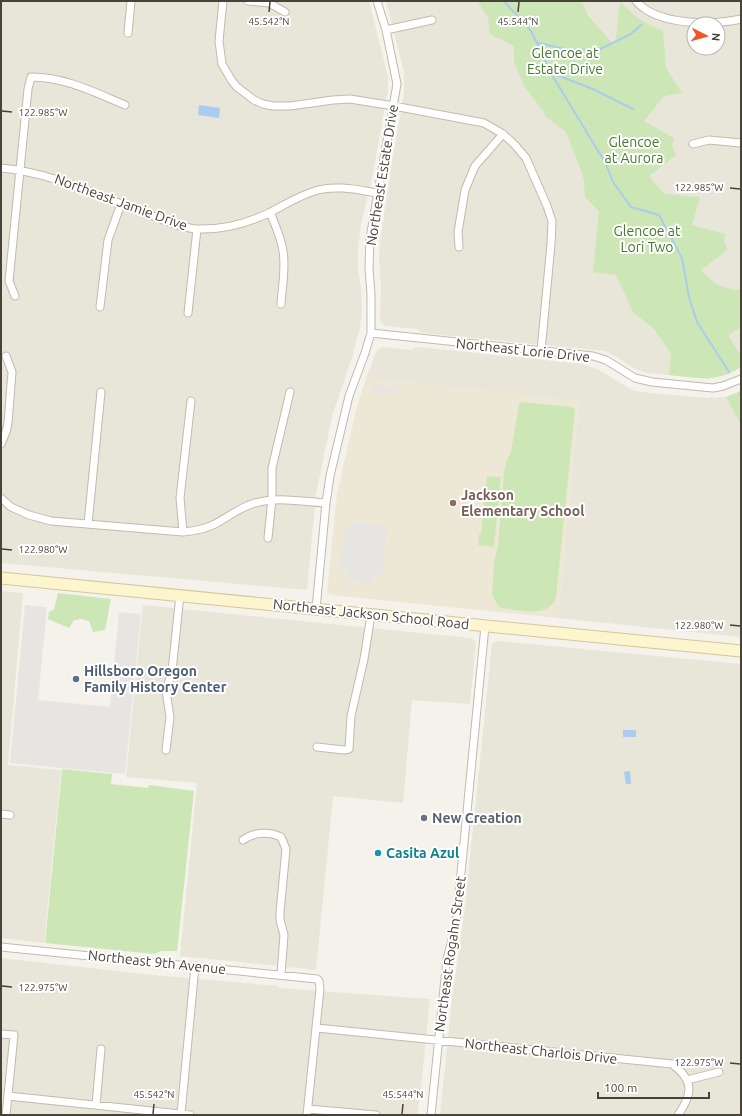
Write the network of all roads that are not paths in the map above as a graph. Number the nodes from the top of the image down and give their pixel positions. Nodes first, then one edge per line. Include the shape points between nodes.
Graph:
1 (131, 1) edge
2 (223, 1) edge
3 (248, 1) edge
4 (377, 1) edge
5 (636, 1) edge
6 (285, 12) dead end
7 (741, 19) edge
8 (432, 20) dead end
9 (726, 21) edge
10 (686, 22) edge
11 (386, 30) junction
12 (128, 33) dead end
13 (125, 105) dead end
14 (394, 106) junction
15 (503, 134) junction
16 (741, 143) edge
17 (693, 144) dead end
18 (1, 168) edge
19 (20, 169) junction
20 (378, 193) junction
21 (121, 204) junction
22 (270, 212) junction
23 (197, 229) junction
24 (459, 247) dead end
25 (15, 296) dead end
26 (281, 304) dead end
27 (100, 307) dead end
28 (188, 313) dead end
29 (370, 333) junction
30 (541, 351) junction
31 (6, 356) dead end
32 (740, 379) edge
33 (101, 392) dead end
34 (290, 392) dead end
35 (191, 401) dead end
36 (1, 444) edge
37 (1, 498) edge
38 (272, 499) junction
39 (326, 503) junction
40 (88, 524) junction
41 (183, 532) junction
42 (268, 538) dead end
43 (1, 578) edge
44 (180, 595) junction
45 (316, 609) junction
46 (371, 615) junction
47 (486, 626) junction
48 (741, 651) edge
49 (316, 747) dead end
50 (166, 750) dead end
51 (1, 814) edge
52 (10, 815) dead end
53 (243, 840) dead end
54 (1, 947) edge
55 (195, 966) junction
56 (281, 974) junction
57 (317, 1028) junction
58 (1, 1034) edge
59 (438, 1040) junction
60 (101, 1049) dead end
61 (719, 1072) dead end
62 (687, 1080) junction
63 (8, 1096) junction
64 (96, 1105) junction
65 (308, 1112) edge
66 (181, 1114) edge
67 (6, 1115) edge
68 (190, 1115) edge
69 (376, 1115) edge
70 (431, 1115) edge
71 (678, 1115) edge

1 - 12 street
2 - 14 street via 219,41 222,64 237,87 254,100 273,106 350,99
3 - 6 street via 269,3
4 - 11 street, Northeast Estate Drive
5 - 10 street via 646,10 665,18
7 - 9 street
8 - 11 street
11 - 14 street, Northeast Estate Drive via 397,84
13 - 19 street via 64,81 31,77
14 - 15 street via 484,123
14 - 20 street, Northeast Estate Drive
15 - 24 street via 475,166 465,190 458,232
15 - 30 street via 526,158 552,221
16 - 17 street via 709,140
18 - 19 street, Northeast Jamie Drive
19 - 21 street, Northeast Jamie Drive via 48,176
19 - 25 street via 9,281
20 - 22 street, Northeast Jamie Drive via 342,188 318,190
20 - 29 street, Northeast Estate Drive via 370,238
21 - 23 street, Northeast Jamie Drive via 172,223
21 - 27 street via 108,240
22 - 23 street, Northeast Jamie Drive via 243,223
22 - 26 street via 283,251
23 - 28 street
29 - 30 street, Northeast Lorie Drive
29 - 39 street, Northeast Estate Drive via 348,396
30 - 32 street, Northeast Lorie Drive via 601,358 634,378 652,382 713,388
31 - 36 street via 12,372 8,423
33 - 40 street
34 - 38 street via 272,468
35 - 41 street via 180,498
37 - 40 street via 11,507 29,516
38 - 39 street
38 - 41 street via 253,504 200,530
38 - 42 street
39 - 45 street, Northeast Estate Drive
40 - 41 street
43 - 44 street, Northeast Jackson School Road
44 - 45 street, Northeast Jackson School Road
44 - 50 street via 172,671 166,691 170,718
45 - 46 street, Northeast Jackson School Road
46 - 47 street, Northeast Jackson School Road
46 - 49 street via 351,716 349,749
47 - 48 street, Northeast Jackson School Road
47 - 59 street, Northeast Rogahn Street via 456,925 447,959
51 - 52 street
53 - 56 street via 253,834 271,834 281,837 285,844 280,912 284,938
54 - 55 street, Northeast 9th Avenue
55 - 56 street, Northeast 9th Avenue
55 - 66 street
56 - 57 street, Northeast 9th Avenue via 319,981
57 - 59 street, Northeast Charlois Drive
57 - 65 street
58 - 63 street via 14,1035
59 - 62 street, Northeast Charlois Drive via 672,1064 682,1071
59 - 70 street, Northeast Rogahn Street
60 - 64 street
61 - 62 street
62 - 71 street via 690,1090 686,1104
63 - 64 street
63 - 67 street
64 - 66 street
65 - 69 street
66 - 68 street

